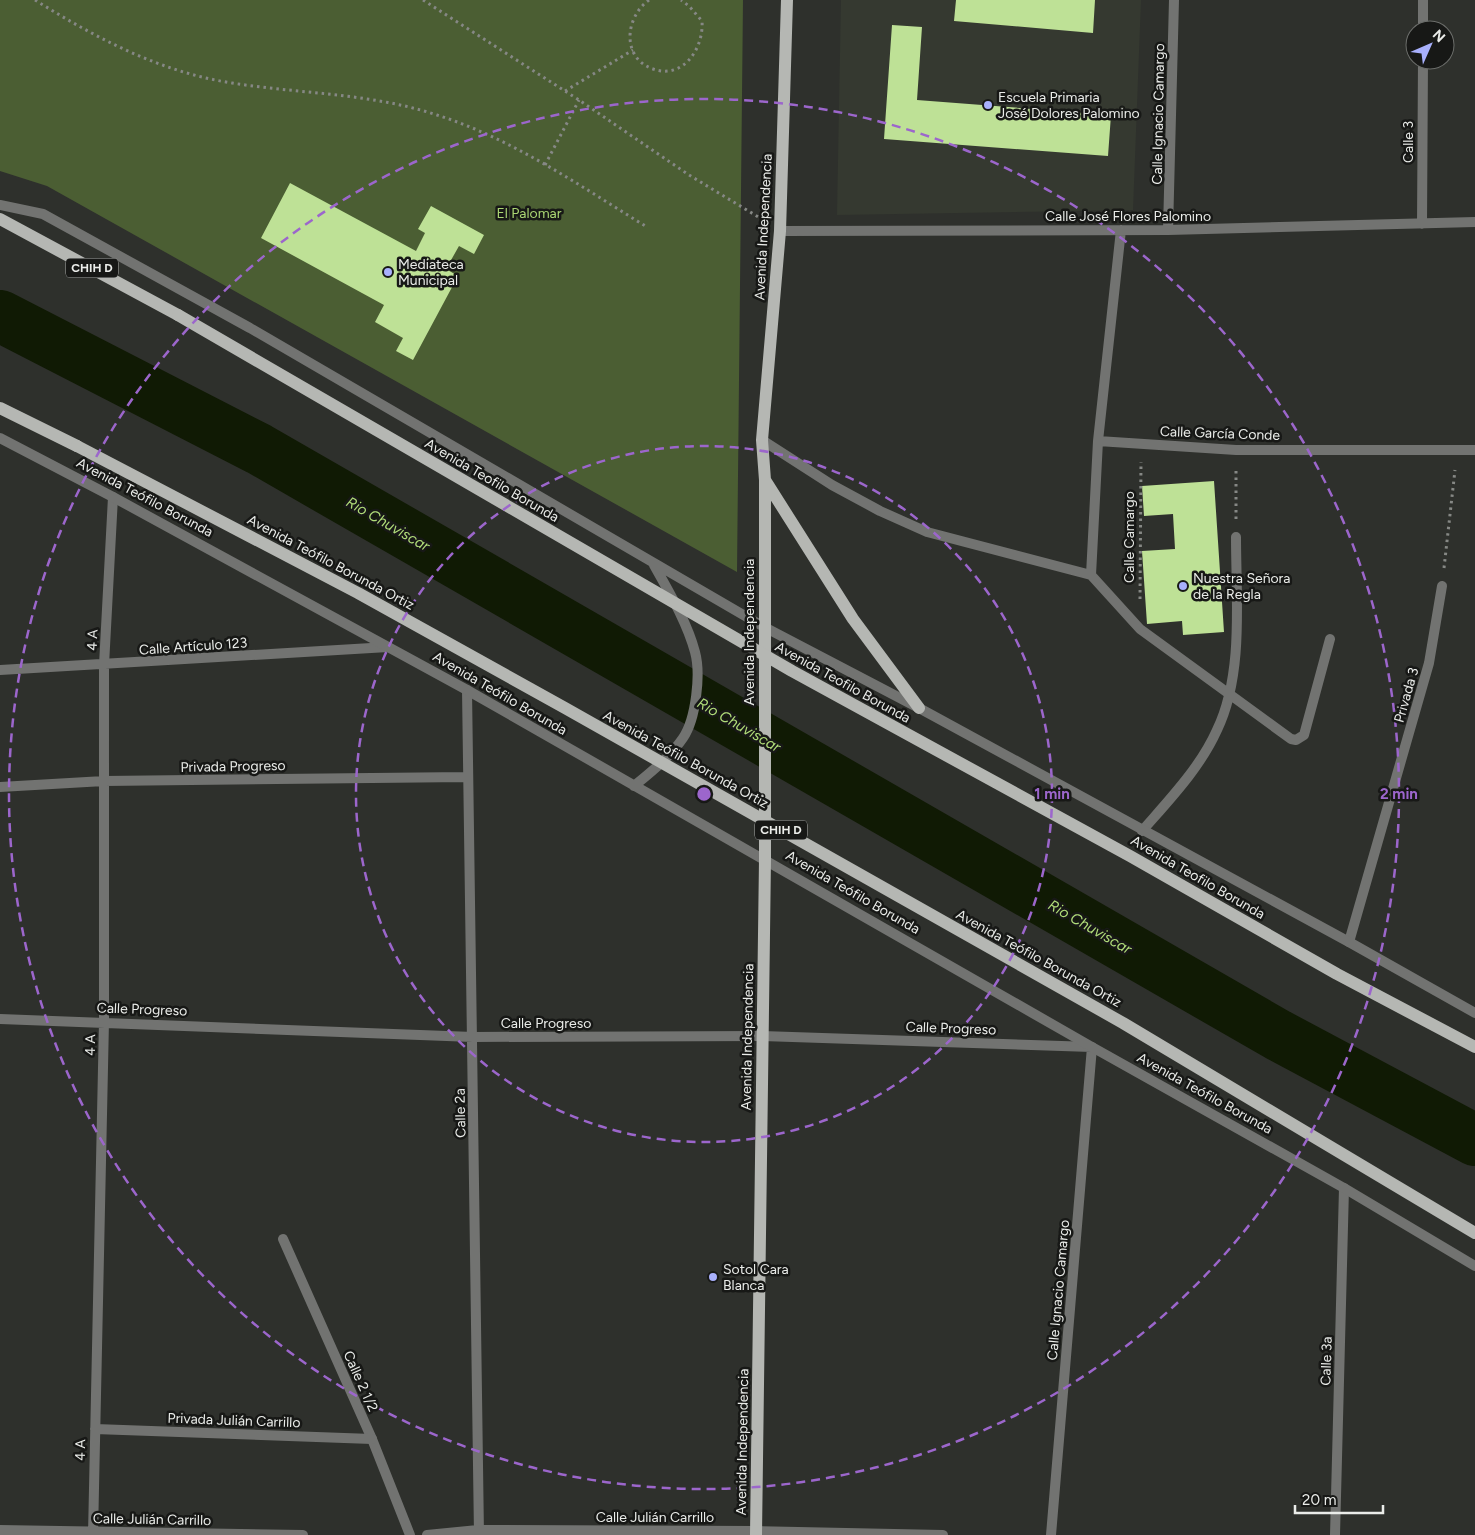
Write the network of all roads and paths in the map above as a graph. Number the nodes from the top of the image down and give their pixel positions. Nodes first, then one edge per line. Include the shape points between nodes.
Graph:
1 (35, 0) edge
2 (422, 0) edge
3 (649, 0) edge
4 (681, 0) edge
5 (787, 0) edge
6 (1174, 0) edge
7 (1423, 0) edge
8 (1423, 20) edge
9 (633, 50) junction
10 (1423, 70) edge
11 (565, 91) junction
12 (578, 100) junction
13 (545, 165) junction
14 (0, 205) edge
15 (3, 220) edge
16 (1475, 222) edge
17 (1422, 224) junction
18 (647, 227) dead end
19 (1121, 230) junction
20 (1168, 230) junction
21 (780, 231) junction
22 (0, 408) edge
23 (0, 438) edge
24 (762, 440) junction
25 (1098, 441) junction
26 (1141, 444) junction
27 (1236, 450) junction
28 (1457, 450) junction
29 (1475, 450) edge
30 (765, 480) junction
31 (113, 497) junction
32 (1236, 538) joint
33 (654, 564) junction
34 (1091, 575) junction
35 (1442, 586) joint
36 (764, 627) junction
37 (1140, 629) junction
38 (1330, 639) dead end
39 (388, 647) junction
40 (104, 665) junction
41 (0, 670) edge
42 (466, 690) junction
43 (1230, 694) junction
44 (920, 708) junction
45 (466, 777) junction
46 (104, 781) junction
47 (634, 786) junction
48 (0, 787) edge
49 (1142, 831) junction
50 (765, 859) junction
51 (1349, 942) junction
52 (1475, 1013) edge
53 (0, 1019) edge
54 (104, 1022) junction
55 (762, 1036) junction
56 (473, 1037) junction
57 (1092, 1047) junction
58 (1475, 1047) edge
59 (1344, 1188) junction
60 (1475, 1233) edge
61 (283, 1239) dead end
62 (1475, 1266) edge
63 (94, 1429) junction
64 (372, 1439) junction
65 (0, 1530) edge
66 (478, 1533) edge
67 (756, 1533) edge
68 (93, 1534) edge
69 (304, 1535) edge
70 (410, 1535) edge
71 (427, 1535) edge
72 (943, 1535) edge
73 (1051, 1535) edge
74 (1335, 1535) edge

1 - 13 path via 127,52 180,71 230,83 384,100 480,129
2 - 11 path
3 - 9 path via 632,20 629,33
4 - 9 path via 702,21 701,40 687,63 676,69 652,69
5 - 21 main road, Avenida Independencia
6 - 20 street, Calle Ignacio Camargo
7 - 8 street
9 - 11 path
10 - 17 street, Calle 3
11 - 12 path
12 - 13 path
12 - 21 path via 689,175
13 - 18 path
14 - 33 street via 42,214 250,328
15 - 58 main road, Avenida Teofilo Borunda / CHIH D, bridge via 178,315 792,671 1130,856 1337,974
16 - 17 street, Calle José Flores Palomino
17 - 20 street, Calle José Flores Palomino
19 - 20 street, Calle José Flores Palomino
19 - 21 street, Calle José Flores Palomino
19 - 25 street
21 - 24 main road, Avenida Independencia
22 - 60 main road, Avenida Teófilo Borunda Ortiz / CHIH D, bridge via 358,593 582,718 1123,1023
23 - 31 street, Avenida Teófilo Borunda
24 - 30 main road, Avenida Independencia
24 - 34 street via 840,489 927,532
25 - 26 street, Calle García Conde
25 - 34 street
26 - 27 street, Calle García Conde
26 - 37 path, Calle Camargo
27 - 28 street, Calle García Conde
27 - 32 path
28 - 29 street, Calle García Conde
28 - 35 path
30 - 36 main road, Avenida Independencia
30 - 44 main road via 852,619
31 - 39 street, Avenida Teófilo Borunda
31 - 40 street, 4 A
32 - 43 street via 1236,633
33 - 36 street
33 - 47 street via 673,598 696,653 695,704 684,737
34 - 37 street
35 - 51 street, Privada 3 via 1429,663
36 - 44 street
36 - 50 main road, Avenida Independencia
37 - 43 street
38 - 43 street via 1304,735 1299,739 1291,739
39 - 40 street, Calle Artículo 123
39 - 42 street, Avenida Teófilo Borunda
40 - 41 street, Calle Artículo 123
40 - 46 street, 4 A
42 - 45 street, Calle 2a
42 - 47 street, Avenida Teófilo Borunda
43 - 49 street via 1217,730 1197,764
44 - 49 street
45 - 46 street, Privada Progreso
45 - 56 street, Calle 2a
46 - 48 street, Privada Progreso
46 - 54 street, 4 A
47 - 50 street, Avenida Teófilo Borunda
49 - 51 street
50 - 55 main road, Avenida Independencia
50 - 57 street, Avenida Teófilo Borunda
51 - 52 street
53 - 54 street, Calle Progreso
54 - 56 street, Calle Progreso
54 - 63 street, 4 A
55 - 56 street, Calle Progreso
55 - 57 street, Calle Progreso
55 - 67 main road, Avenida Independencia
56 - 66 street, Calle 2a
57 - 59 street, Avenida Teófilo Borunda
57 - 73 street, Calle Ignacio Camargo
59 - 62 street, Avenida Teófilo Borunda
59 - 74 street, Calle 3a
61 - 64 street, Calle 2 1/2
63 - 64 street, Privada Julián Carrillo
63 - 68 street, 4 A
64 - 70 street, Calle 2 1/2
65 - 68 street, Calle Julián Carrillo
66 - 67 street, Calle Julián Carrillo
66 - 71 street, Calle Julián Carrillo
67 - 72 street, Calle Julián Carrillo
68 - 69 street, Calle Julián Carrillo

